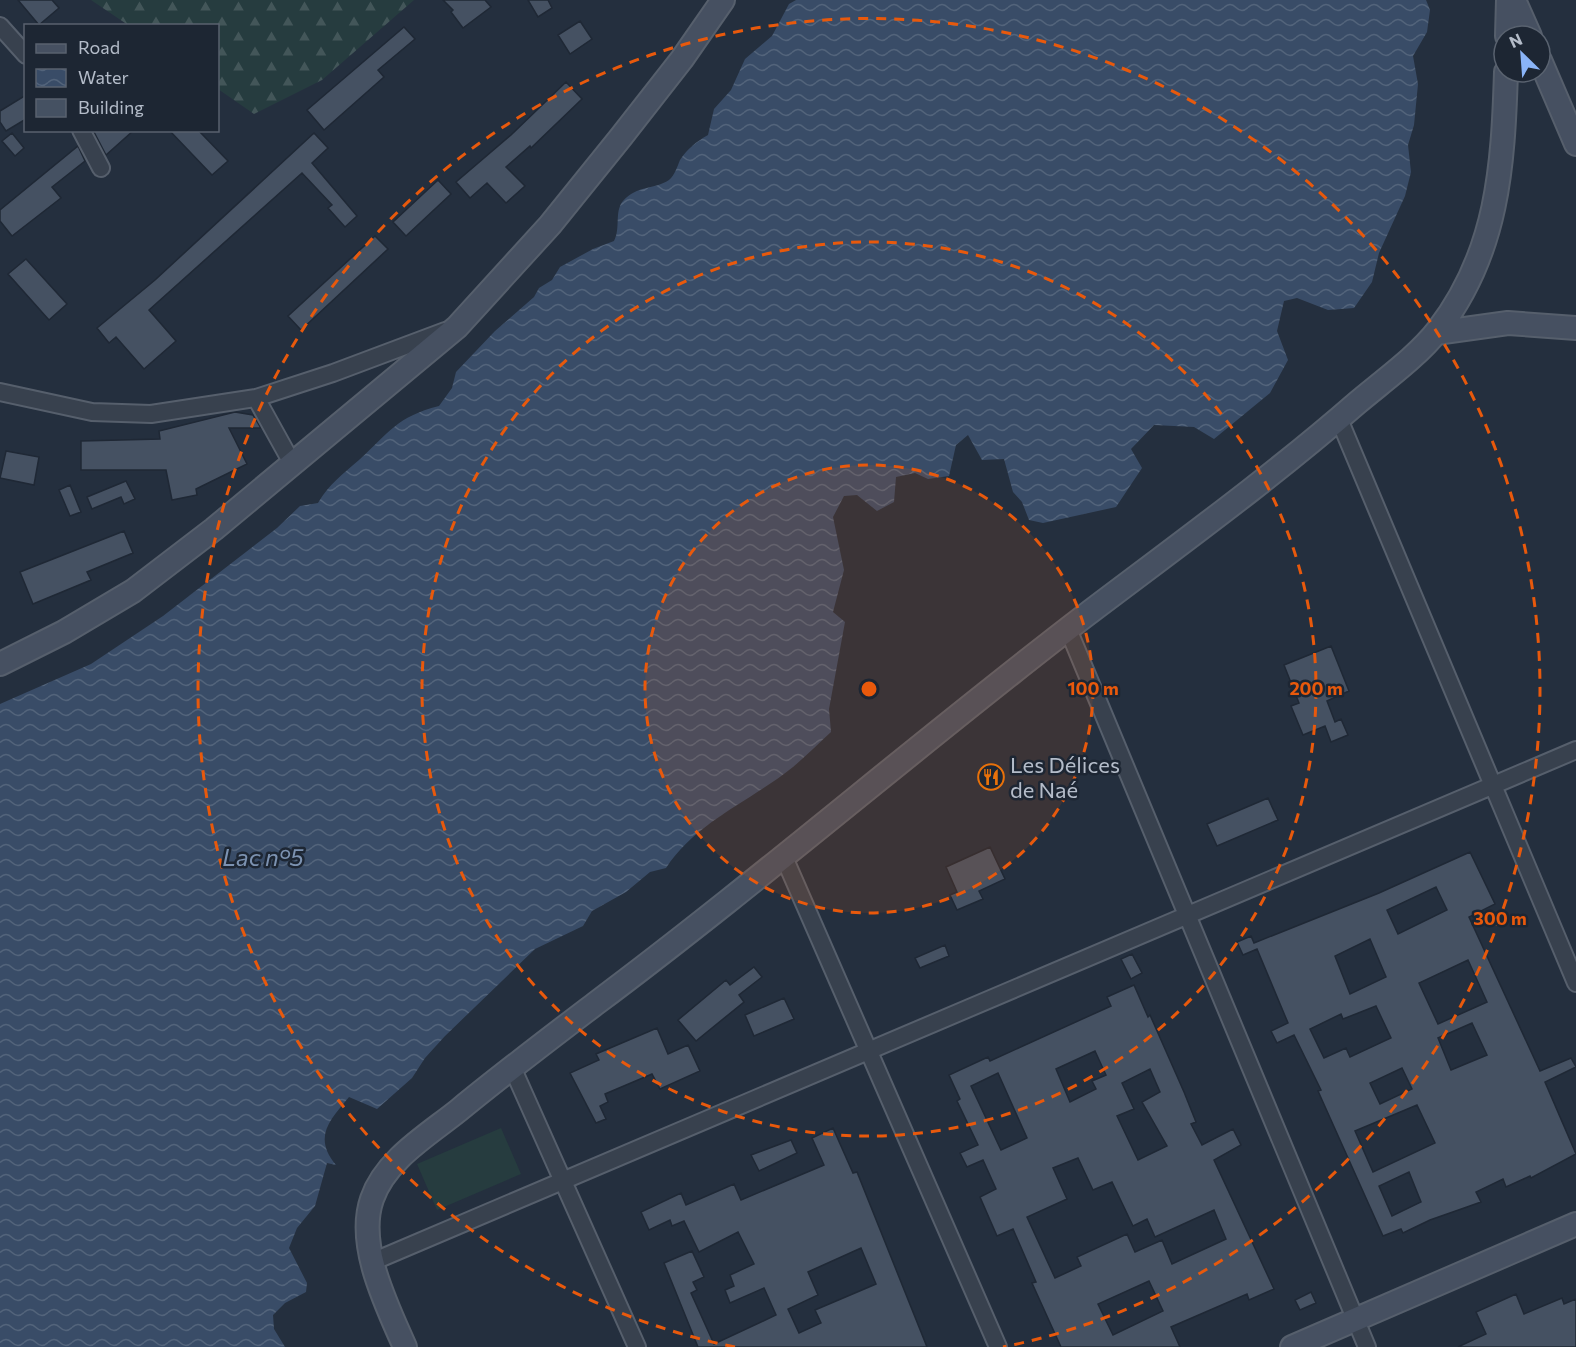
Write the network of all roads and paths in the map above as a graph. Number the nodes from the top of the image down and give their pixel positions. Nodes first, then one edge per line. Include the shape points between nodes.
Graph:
1 (723, 0) edge
2 (1508, 0) edge
3 (1514, 0) edge
4 (1507, 24) edge
5 (1525, 24) edge
6 (0, 26) edge
7 (24, 53) edge
8 (1505, 84) edge
9 (1550, 84) edge
10 (82, 132) edge
11 (1576, 144) edge
12 (101, 168) dead end
13 (457, 327) junction
14 (1576, 328) edge
15 (1436, 333) junction
16 (0, 392) edge
17 (256, 398) junction
18 (1339, 419) junction
19 (292, 463) junction
20 (1068, 629) junction
21 (0, 664) edge
22 (1576, 750) edge
23 (1493, 786) junction
24 (783, 855) junction
25 (1188, 916) junction
26 (1576, 983) edge
27 (869, 1052) junction
28 (512, 1067) junction
29 (562, 1183) junction
30 (1576, 1224) edge
31 (372, 1262) junction
32 (1356, 1319) junction
33 (405, 1347) edge
34 (637, 1347) edge
35 (998, 1347) edge
36 (1292, 1347) edge
37 (1367, 1347) edge

1 - 13 street via 682,59 550,225
2 - 4 street
3 - 5 street
6 - 7 street
8 - 15 street via 1501,152 1484,249
9 - 11 street
10 - 12 street
13 - 17 street
13 - 19 street
14 - 15 street via 1508,323
15 - 18 street
16 - 17 street via 92,412 151,414
17 - 19 street
18 - 20 street
18 - 23 street
19 - 21 street via 133,591
20 - 24 street
20 - 25 street
22 - 23 street
23 - 25 street
23 - 26 street
24 - 27 street
24 - 28 street
25 - 27 street
25 - 32 street
27 - 29 street
27 - 35 street
28 - 29 street
28 - 31 street via 399,1158 382,1178 371,1200 368,1221
29 - 31 street
29 - 34 street
30 - 32 street
31 - 33 street
32 - 36 street
32 - 37 street

